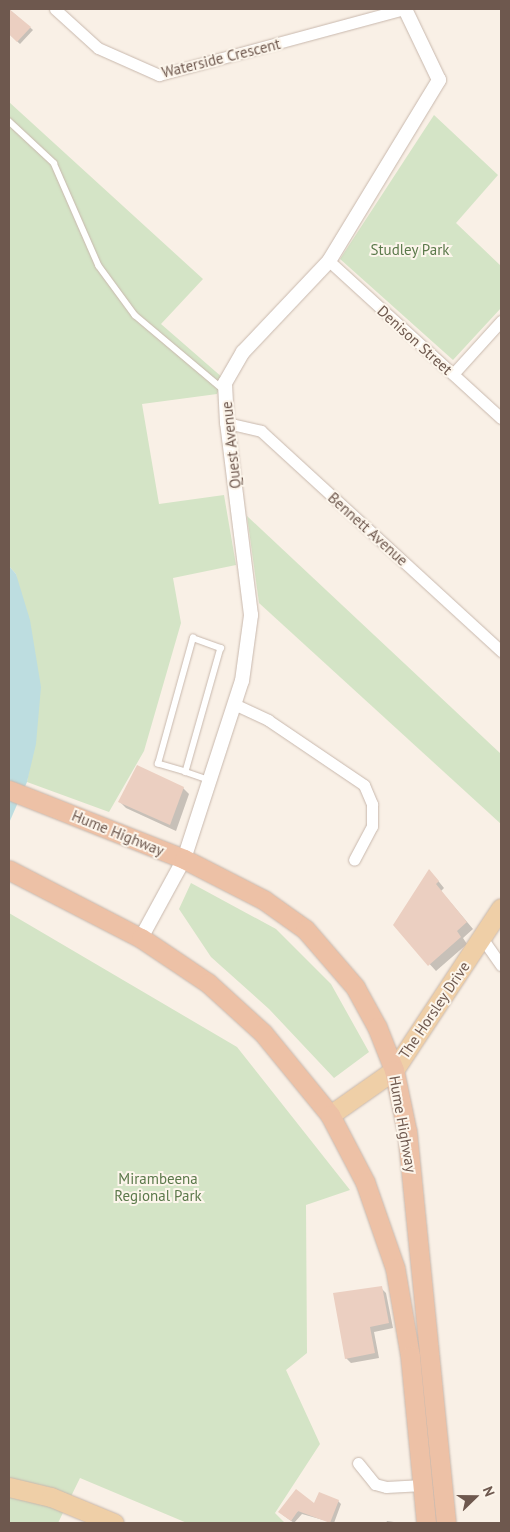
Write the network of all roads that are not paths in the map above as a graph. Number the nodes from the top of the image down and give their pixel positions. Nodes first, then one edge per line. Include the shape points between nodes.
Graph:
1 (55, 9) edge
2 (405, 9) edge
3 (9, 121) edge
4 (329, 261) junction
5 (501, 321) edge
6 (453, 374) junction
7 (226, 392) junction
8 (501, 418) edge
9 (227, 423) junction
10 (501, 651) edge
11 (234, 704) junction
12 (186, 772) junction
13 (209, 780) junction
14 (9, 790) edge
15 (184, 859) junction
16 (354, 860) dead end
17 (15, 873) edge
18 (501, 908) edge
19 (141, 938) junction
20 (482, 938) junction
21 (501, 965) edge
22 (394, 1070) junction
23 (330, 1115) junction
24 (358, 1463) dead end
25 (423, 1485) junction
26 (9, 1487) edge
27 (446, 1522) edge
28 (114, 1523) edge
29 (426, 1523) edge

1 - 2 street, Waterside Crescent via 98,48 159,75
2 - 4 street, Quest Avenue via 439,80
3 - 7 lane via 54,163 100,266 135,315
4 - 6 street, Denison Street
4 - 7 street, Quest Avenue via 243,352 225,383
5 - 6 street
6 - 8 street, Denison Street
7 - 9 street, Quest Avenue
9 - 10 street, Bennett Avenue via 261,431
9 - 11 street, Quest Avenue via 251,615 242,681
11 - 13 street, Quest Avenue
11 - 16 street via 268,720 364,785 372,804 372,826
12 - 12 lane via 158,764 193,638 221,648
12 - 13 lane
13 - 15 street, Quest Avenue
14 - 15 highway, Hume Highway
15 - 19 street, Quest Avenue
15 - 22 highway, Hume Highway via 264,900 305,929 355,987 377,1027
17 - 19 highway
18 - 20 main road, The Horsley Drive
19 - 23 highway via 237,1006
20 - 21 street
20 - 22 main road, The Horsley Drive
22 - 23 main road, The Horsley Drive
22 - 27 highway, Hume Highway via 410,1152
23 - 25 highway via 365,1182 395,1268 410,1356
24 - 25 street via 375,1484 386,1487
25 - 29 highway
26 - 28 main road via 51,1497

